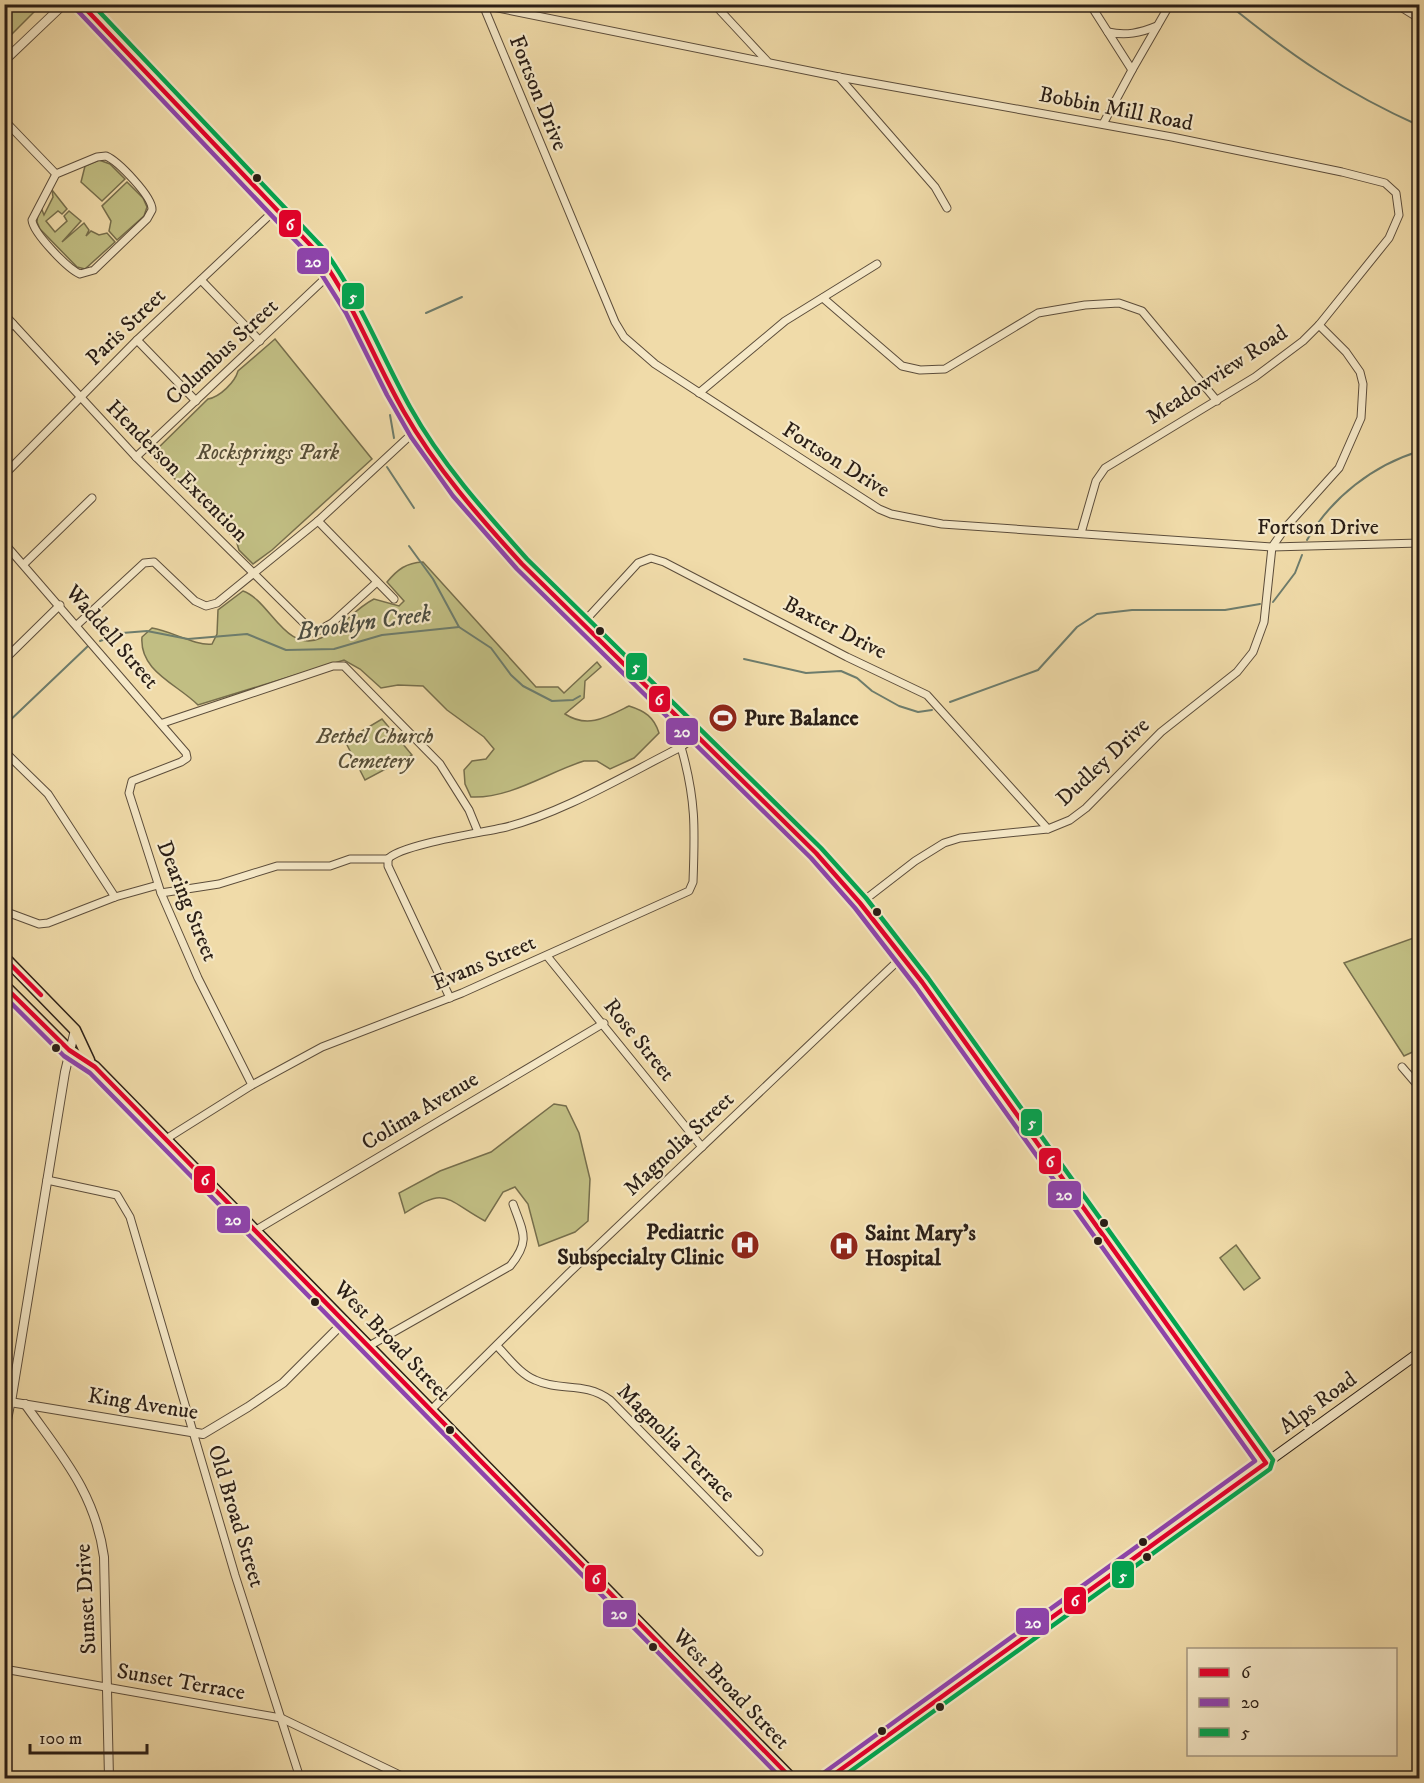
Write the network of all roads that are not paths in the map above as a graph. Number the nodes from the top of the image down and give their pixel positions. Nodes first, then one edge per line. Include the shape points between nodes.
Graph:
1 (64, 4) edge
2 (81, 4) edge
3 (714, 4) edge
4 (1090, 4) edge
5 (1170, 4) edge
6 (1396, 4) edge
7 (480, 5) edge
8 (1419, 19) edge
9 (1157, 26) junction
10 (1108, 32) junction
11 (4, 61) edge
12 (767, 61) junction
13 (1132, 70) junction
14 (839, 77) junction
15 (4, 120) edge
16 (1103, 124) junction
17 (56, 174) junction
18 (1385, 183) joint
19 (947, 208) dead end
20 (276, 209) junction
21 (877, 264) dead end
22 (333, 272) junction
23 (201, 280) junction
24 (823, 298) junction
25 (4, 314) edge
26 (13, 324) junction
27 (1319, 325) junction
28 (4, 332) edge
29 (137, 340) junction
30 (260, 341) junction
31 (699, 393) junction
32 (79, 398) junction
33 (196, 401) junction
34 (1216, 401) junction
35 (415, 431) junction
36 (136, 457) junction
37 (4, 475) edge
38 (92, 498) dead end
39 (318, 521) junction
40 (1080, 533) junction
41 (4, 543) edge
42 (1419, 543) edge
43 (1272, 547) junction
44 (24, 564) junction
45 (254, 574) junction
46 (377, 582) junction
47 (394, 598) dead end
48 (60, 605) junction
49 (78, 624) junction
50 (582, 624) junction
51 (4, 660) edge
52 (163, 723) junction
53 (696, 736) junction
54 (681, 747) junction
55 (4, 751) edge
56 (187, 758) joint
57 (1048, 829) junction
58 (478, 832) junction
59 (388, 860) junction
60 (158, 885) junction
61 (161, 893) junction
62 (115, 897) junction
63 (862, 902) junction
64 (4, 911) edge
65 (547, 956) junction
66 (903, 956) junction
67 (4, 957) edge
68 (4, 985) edge
69 (450, 998) junction
70 (603, 1023) junction
71 (75, 1030) junction
72 (69, 1050) junction
73 (89, 1060) junction
74 (1402, 1066) dead end
75 (252, 1085) junction
76 (1419, 1088) edge
77 (166, 1139) junction
78 (702, 1147) junction
79 (47, 1180) junction
80 (513, 1204) dead end
81 (256, 1230) junction
82 (345, 1321) junction
83 (369, 1346) junction
84 (497, 1346) junction
85 (1419, 1352) edge
86 (8, 1401) edge
87 (25, 1404) junction
88 (431, 1410) junction
89 (193, 1434) junction
90 (4, 1438) edge
91 (1266, 1463) junction
92 (759, 1552) dead end
93 (4, 1669) edge
94 (107, 1688) junction
95 (281, 1718) junction
96 (109, 1779) edge
97 (300, 1779) edge
98 (406, 1779) edge
99 (791, 1779) edge
100 (829, 1779) edge

1 - 11 street
2 - 20 main road
3 - 12 street
4 - 10 street
5 - 9 street
6 - 8 street
7 - 12 street, Bobbin Mill Road
7 - 31 street, Fortson Drive via 615,322 636,349
9 - 10 street via 1142,33
9 - 13 street
10 - 13 street
12 - 14 street, Bobbin Mill Road
13 - 16 street
14 - 16 street, Bobbin Mill Road
14 - 19 street via 934,187
15 - 17 street
16 - 18 street, Bobbin Mill Road
17 - 17 street via 32,224 72,270 84,274 147,219 153,206 106,156 97,156
18 - 27 street, Meadowview Road via 1396,193 1399,203 1396,227
20 - 22 main road
20 - 23 street, Paris Street
21 - 24 street
22 - 30 street, Columbus Street
22 - 35 main road
23 - 29 street, Paris Street
23 - 30 street
24 - 31 street via 785,321
24 - 34 street via 902,366 920,370 945,369 1038,313 1119,303 1142,311
25 - 26 street, Henderson Extention
26 - 28 street
26 - 32 street, Henderson Extention
27 - 34 street, Meadowview Road via 1273,365
27 - 43 street via 1360,372 1361,418 1339,468
29 - 32 street, Paris Street
29 - 33 street
30 - 33 street, Columbus Street
31 - 40 street, Fortson Drive via 891,514 942,524
32 - 36 street, Henderson Extention
32 - 37 street, Paris Street
33 - 36 street, Columbus Street
34 - 40 street, Meadowview Road via 1105,468 1096,481
35 - 39 street
35 - 50 main road via 484,523
36 - 45 street, Henderson Extention
38 - 44 street
39 - 45 street
39 - 46 street
40 - 43 street, Fortson Drive
41 - 44 street, Waddell Street
42 - 43 street, Fortson Drive
43 - 57 street, Dudley Drive via 1264,622 1253,652 1238,672 1143,748 1086,807 1070,820
44 - 48 street, Waddell Street
45 - 46 street, Henderson Extention via 314,633 332,623
45 - 49 street via 217,603 206,606 195,601 154,562 144,563
46 - 47 street
48 - 49 street, Waddell Street
48 - 51 street
49 - 52 street, Waddell Street
50 - 53 main road
50 - 57 street, Baxter Drive via 638,564 651,558 664,562 929,696
52 - 56 street, Waddell Street
52 - 58 street via 333,666 344,666 440,764
53 - 54 street
53 - 63 main road
54 - 58 street via 537,816
54 - 65 street, Evans Street via 695,807 691,889
55 - 62 street via 54,802
56 - 60 street, Dearing Street via 137,778 129,787
57 - 63 street, Dudley Drive via 944,843
58 - 59 street via 405,850
59 - 61 street via 350,859 330,867 277,866 219,884
59 - 69 street
60 - 61 street, Dearing Street
60 - 62 street
61 - 75 street, Dearing Street
62 - 64 street via 43,924
63 - 66 main road
65 - 69 street, Evans Street
65 - 70 street, Rose Street
66 - 78 street, Magnolia Street
66 - 91 main road
67 - 71 main road, West Broad Street
68 - 72 main road, West Broad Street
69 - 75 street, Evans Street via 342,1038
70 - 78 street, Rose Street
70 - 81 street, Colima Avenue
71 - 72 street
71 - 73 main road, West Broad Street
72 - 73 main road, West Broad Street
72 - 79 street
73 - 77 main road, West Broad Street
74 - 76 street
75 - 77 street, Evans Street
77 - 81 main road, West Broad Street
78 - 84 street, Magnolia Street
79 - 86 street
79 - 89 street, Old Broad Street via 108,1192 117,1195 124,1205
80 - 83 street via 525,1239 522,1252 510,1266
81 - 82 main road, West Broad Street
82 - 83 main road, West Broad Street
82 - 89 street, King Avenue via 267,1395 211,1430
83 - 88 main road, West Broad Street
84 - 88 street, Magnolia Street
84 - 92 street, Magnolia Terrace via 536,1381 587,1387 610,1400
85 - 91 main road, Alps Road
86 - 87 street, King Avenue
86 - 90 street
87 - 89 street, King Avenue
87 - 94 street, Sunset Drive via 75,1472 95,1513 104,1557
88 - 99 main road, West Broad Street
89 - 95 street, Old Broad Street
91 - 100 main road, Alps Road
93 - 94 street, Sunset Terrace
94 - 95 street, Sunset Terrace
94 - 96 street, Sunset Drive
95 - 97 street, Old Broad Street
95 - 98 street, Sunset Terrace

